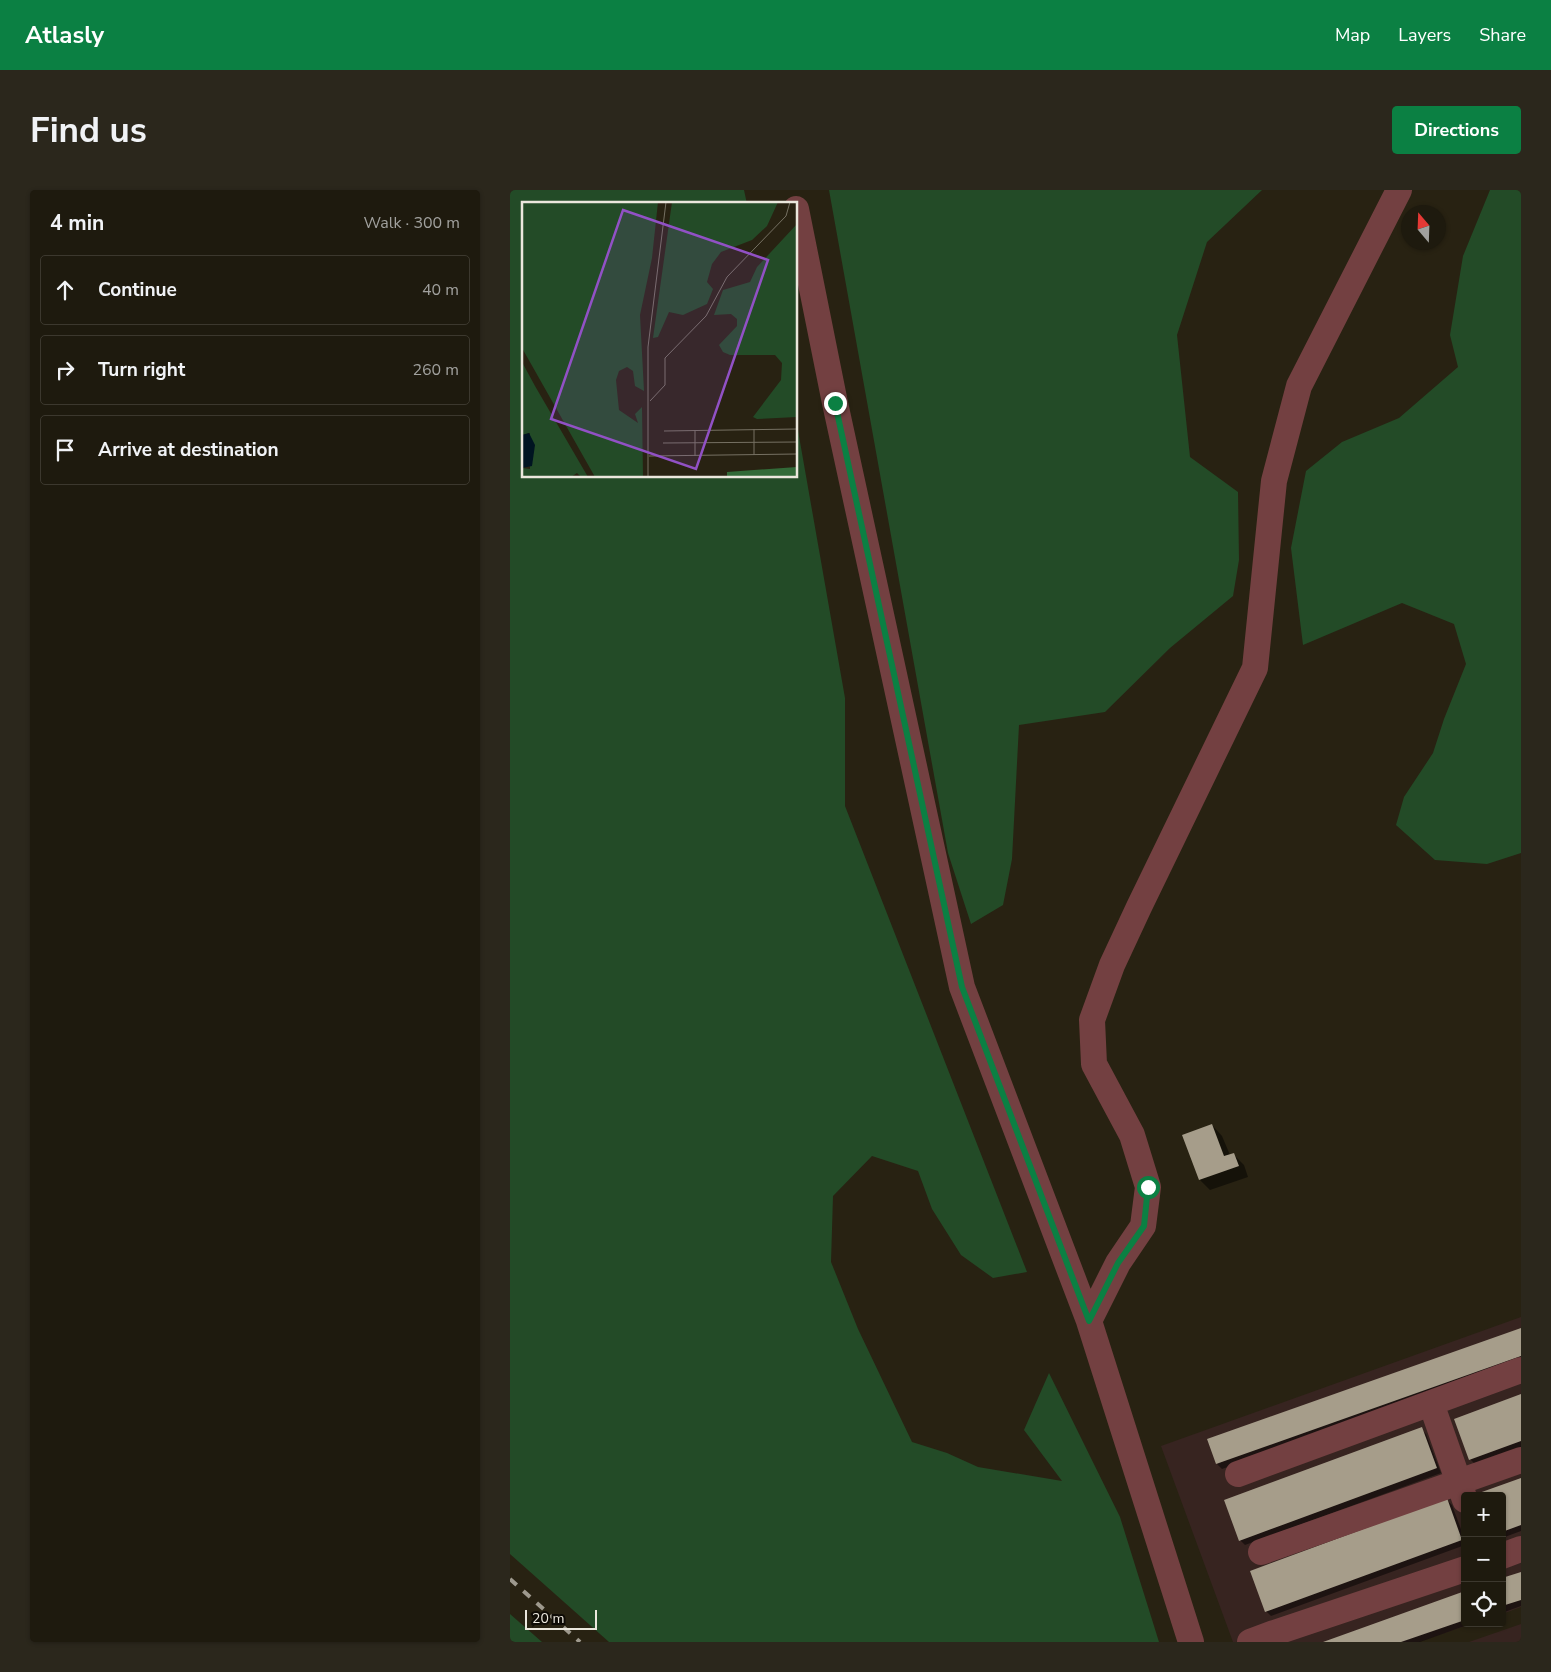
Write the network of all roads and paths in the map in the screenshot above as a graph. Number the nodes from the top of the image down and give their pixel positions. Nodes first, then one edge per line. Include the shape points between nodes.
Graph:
1 (1399, 190) edge
2 (798, 219) edge
3 (1089, 1321) junction
4 (1521, 1370) edge
5 (1431, 1403) junction
6 (1521, 1460) edge
7 (1238, 1474) dead end
8 (1462, 1491) edge
9 (1521, 1549) edge
10 (1261, 1552) dead end
11 (1506, 1555) edge
12 (1461, 1570) edge
13 (1191, 1642) edge
14 (1250, 1642) edge

1 - 3 street via 1299,386 1274,481 1255,668 1112,965 1092,1020 1094,1064 1132,1135 1148,1187 1144,1226 1118,1263
2 - 3 street via 962,987
3 - 13 street
4 - 5 street
5 - 7 street
5 - 8 street
6 - 8 street
8 - 10 street
9 - 11 street
12 - 14 street

